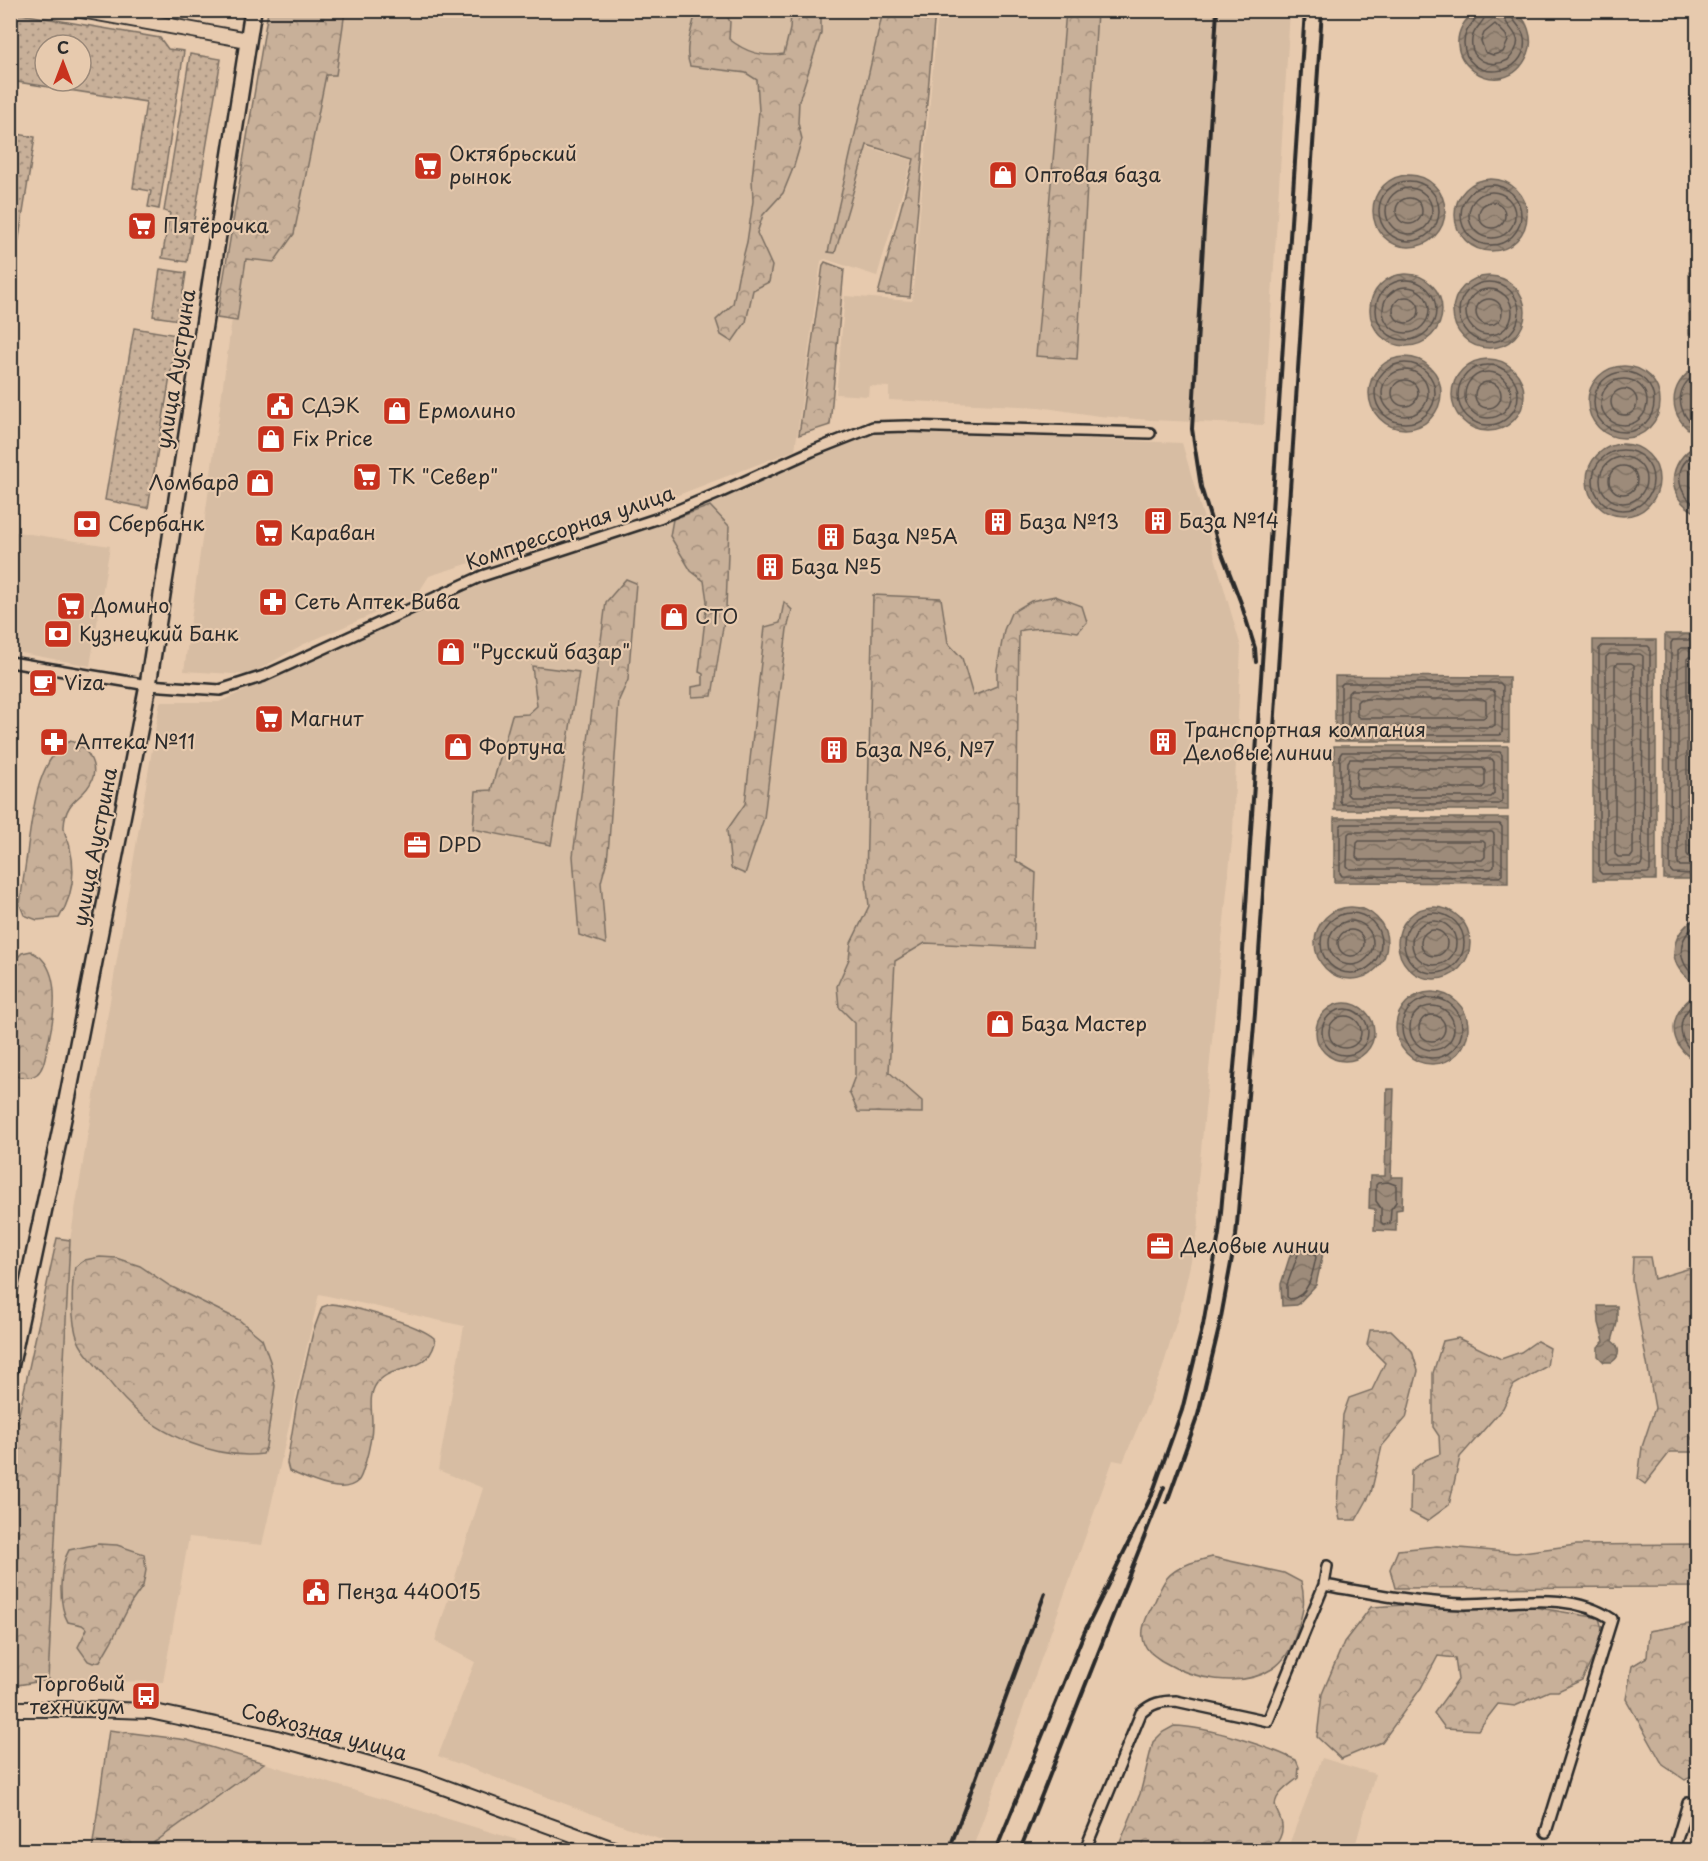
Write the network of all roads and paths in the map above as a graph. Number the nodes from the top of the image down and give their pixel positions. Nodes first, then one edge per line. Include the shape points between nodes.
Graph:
1 (81, 10) edge
2 (253, 10) edge
3 (248, 40) junction
4 (1150, 433) dead end
5 (10, 662) edge
6 (148, 685) junction
7 (10, 1368) edge
8 (1327, 1566) dead end
9 (1324, 1585) junction
10 (10, 1709) edge
11 (1688, 1803) dead end
12 (1546, 1832) dead end
13 (616, 1851) edge
14 (1085, 1851) edge
15 (1674, 1851) edge

1 - 3 main road
2 - 3 main road, улица Аустрина
3 - 6 main road, улица Аустрина
4 - 6 street, Компрессорная улица via 873,427 659,518 482,576 264,676 220,690
5 - 6 street, Компрессорная улица
6 - 7 main road, улица Аустрина
8 - 9 street
9 - 12 street via 1464,1604 1548,1600 1600,1611 1612,1619
9 - 14 street via 1268,1721 1176,1701 1150,1704 1141,1713
10 - 13 main road, Совхозная улица via 150,1711 273,1737 419,1778
11 - 15 street

